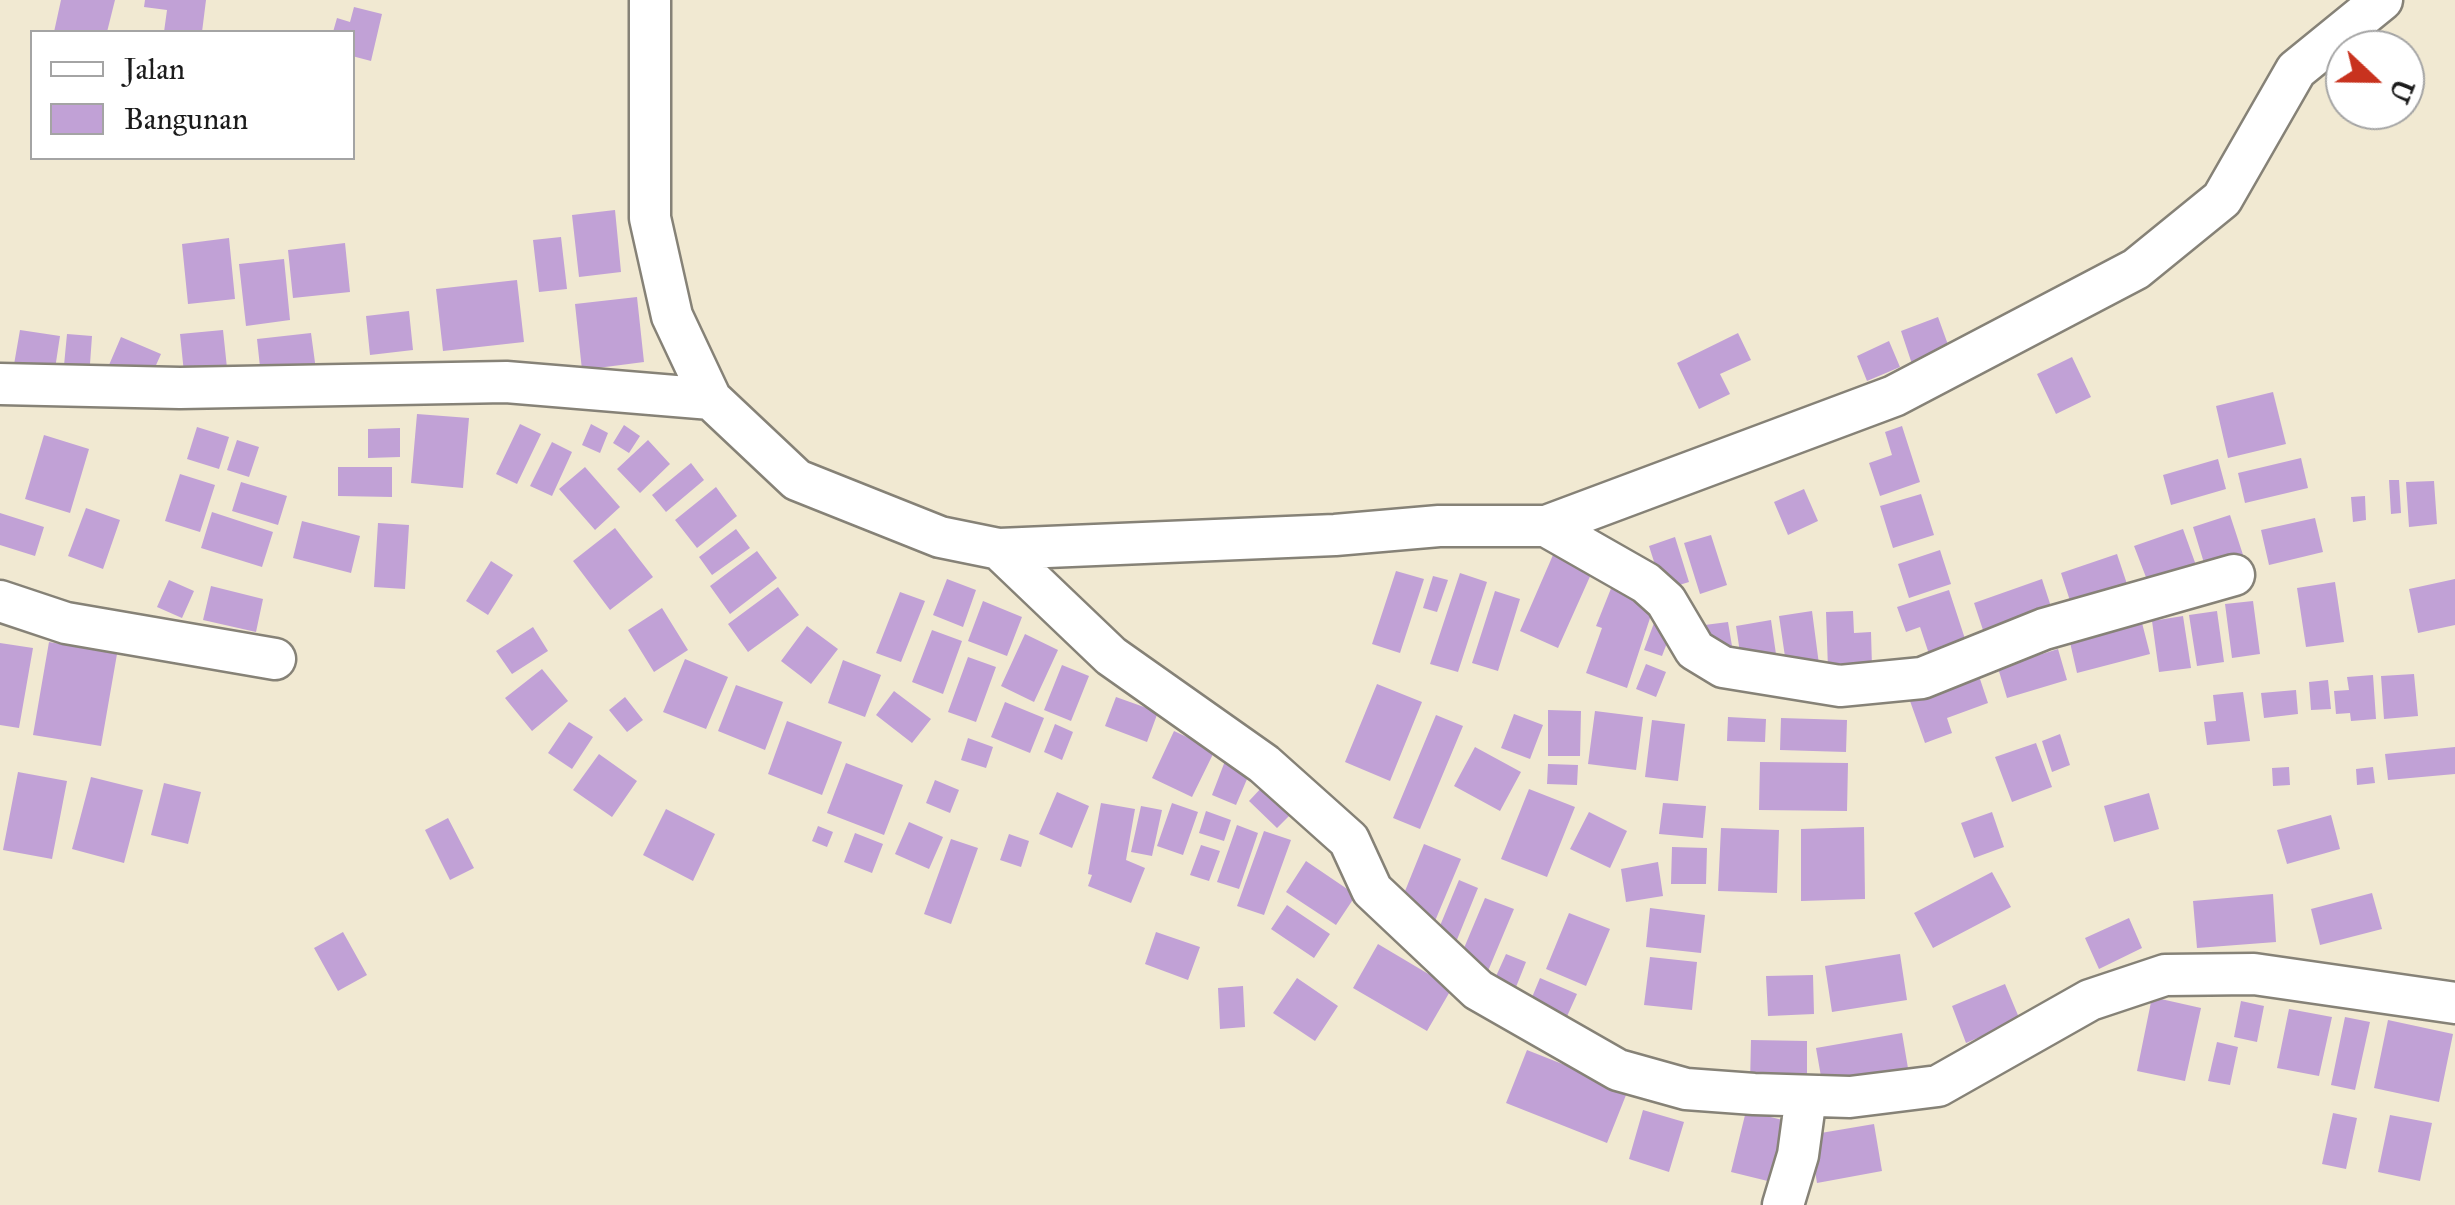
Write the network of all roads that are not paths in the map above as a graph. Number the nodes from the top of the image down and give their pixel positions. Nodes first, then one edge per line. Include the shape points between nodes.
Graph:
1 (650, 0) edge
2 (2382, 0) edge
3 (0, 384) edge
4 (711, 399) junction
5 (1546, 526) junction
6 (999, 549) junction
7 (2234, 575) dead end
8 (0, 601) edge
9 (275, 659) dead end
10 (2455, 1004) edge
11 (1806, 1096) junction
12 (1783, 1205) edge

1 - 4 street via 650,218 672,316
2 - 5 street via 2296,70 2222,199 2136,269 1894,396
3 - 4 street via 506,382
4 - 6 street via 797,480 940,538
5 - 6 street
5 - 7 street via 1646,583 1666,601 1695,650 1722,668 1840,686 1922,678 2044,630
6 - 11 street via 1111,656 1264,764 1349,840 1372,890 1478,990 1618,1070 1686,1089
8 - 9 street via 66,623
10 - 11 street via 2254,974 2165,976 2090,1000 1938,1086 1850,1098
11 - 12 street

